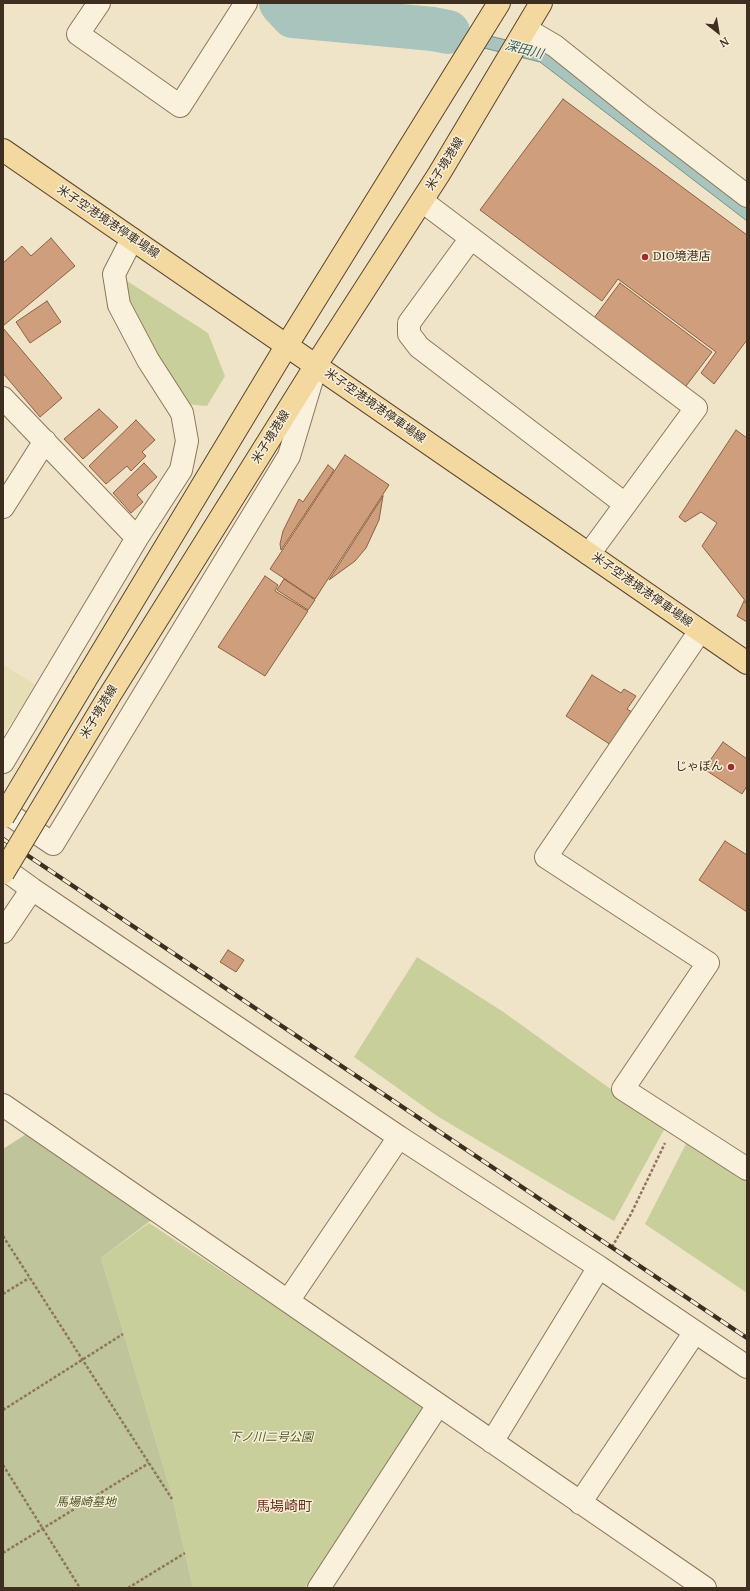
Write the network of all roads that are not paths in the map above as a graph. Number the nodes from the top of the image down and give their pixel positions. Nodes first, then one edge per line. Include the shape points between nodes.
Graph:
1 (99, 3) edge
2 (246, 3) edge
3 (499, 3) edge
4 (541, 3) edge
5 (526, 30) junction
6 (3, 150) edge
7 (747, 196) edge
8 (422, 201) junction
9 (471, 238) junction
10 (132, 239) junction
11 (287, 345) junction
12 (316, 365) junction
13 (3, 398) edge
14 (45, 441) junction
15 (625, 504) junction
16 (3, 507) edge
17 (137, 538) junction
18 (589, 554) junction
19 (700, 631) junction
20 (747, 663) edge
21 (3, 762) edge
22 (3, 810) edge
23 (3, 817) edge
24 (3, 868) edge
25 (3, 873) edge
26 (32, 889) junction
27 (3, 932) edge
28 (3, 1105) edge
29 (399, 1137) junction
30 (747, 1169) edge
31 (599, 1268) junction
32 (288, 1301) junction
33 (695, 1332) junction
34 (747, 1367) edge
35 (438, 1405) junction
36 (492, 1442) junction
37 (580, 1503) junction
38 (319, 1588) edge
39 (705, 1588) edge

1 - 2 street via 78,34 180,106
3 - 11 main road
4 - 5 main road, 米子境港線
5 - 7 street via 555,46
5 - 8 main road, 米子境港線
6 - 10 main road, 米子空港境港停車場線
8 - 9 street
8 - 12 main road, 米子境港線
9 - 15 street via 410,323 409,334 419,347
9 - 15 street via 696,408
10 - 11 main road, 米子空港境港停車場線
10 - 17 street via 114,274 120,305 148,360 182,413 187,441 181,470
11 - 12 main road, 米子空港境港停車場線
11 - 23 main road, bridge
12 - 18 main road, 米子空港境港停車場線
12 - 22 street via 289,456 53,844
12 - 25 main road, 米子境港線, bridge via 108,698
13 - 14 street
14 - 16 street
14 - 17 street
15 - 18 street
17 - 21 street
18 - 19 main road, 米子空港境港停車場線
19 - 20 main road, 米子空港境港停車場線
19 - 30 street via 546,857 708,963 623,1089
24 - 26 street
26 - 27 street
26 - 29 street
28 - 32 street
29 - 31 street
29 - 32 street
31 - 33 street
31 - 36 street
32 - 35 street
33 - 34 street
33 - 37 street
35 - 36 street
35 - 38 street
36 - 37 street
37 - 39 street

